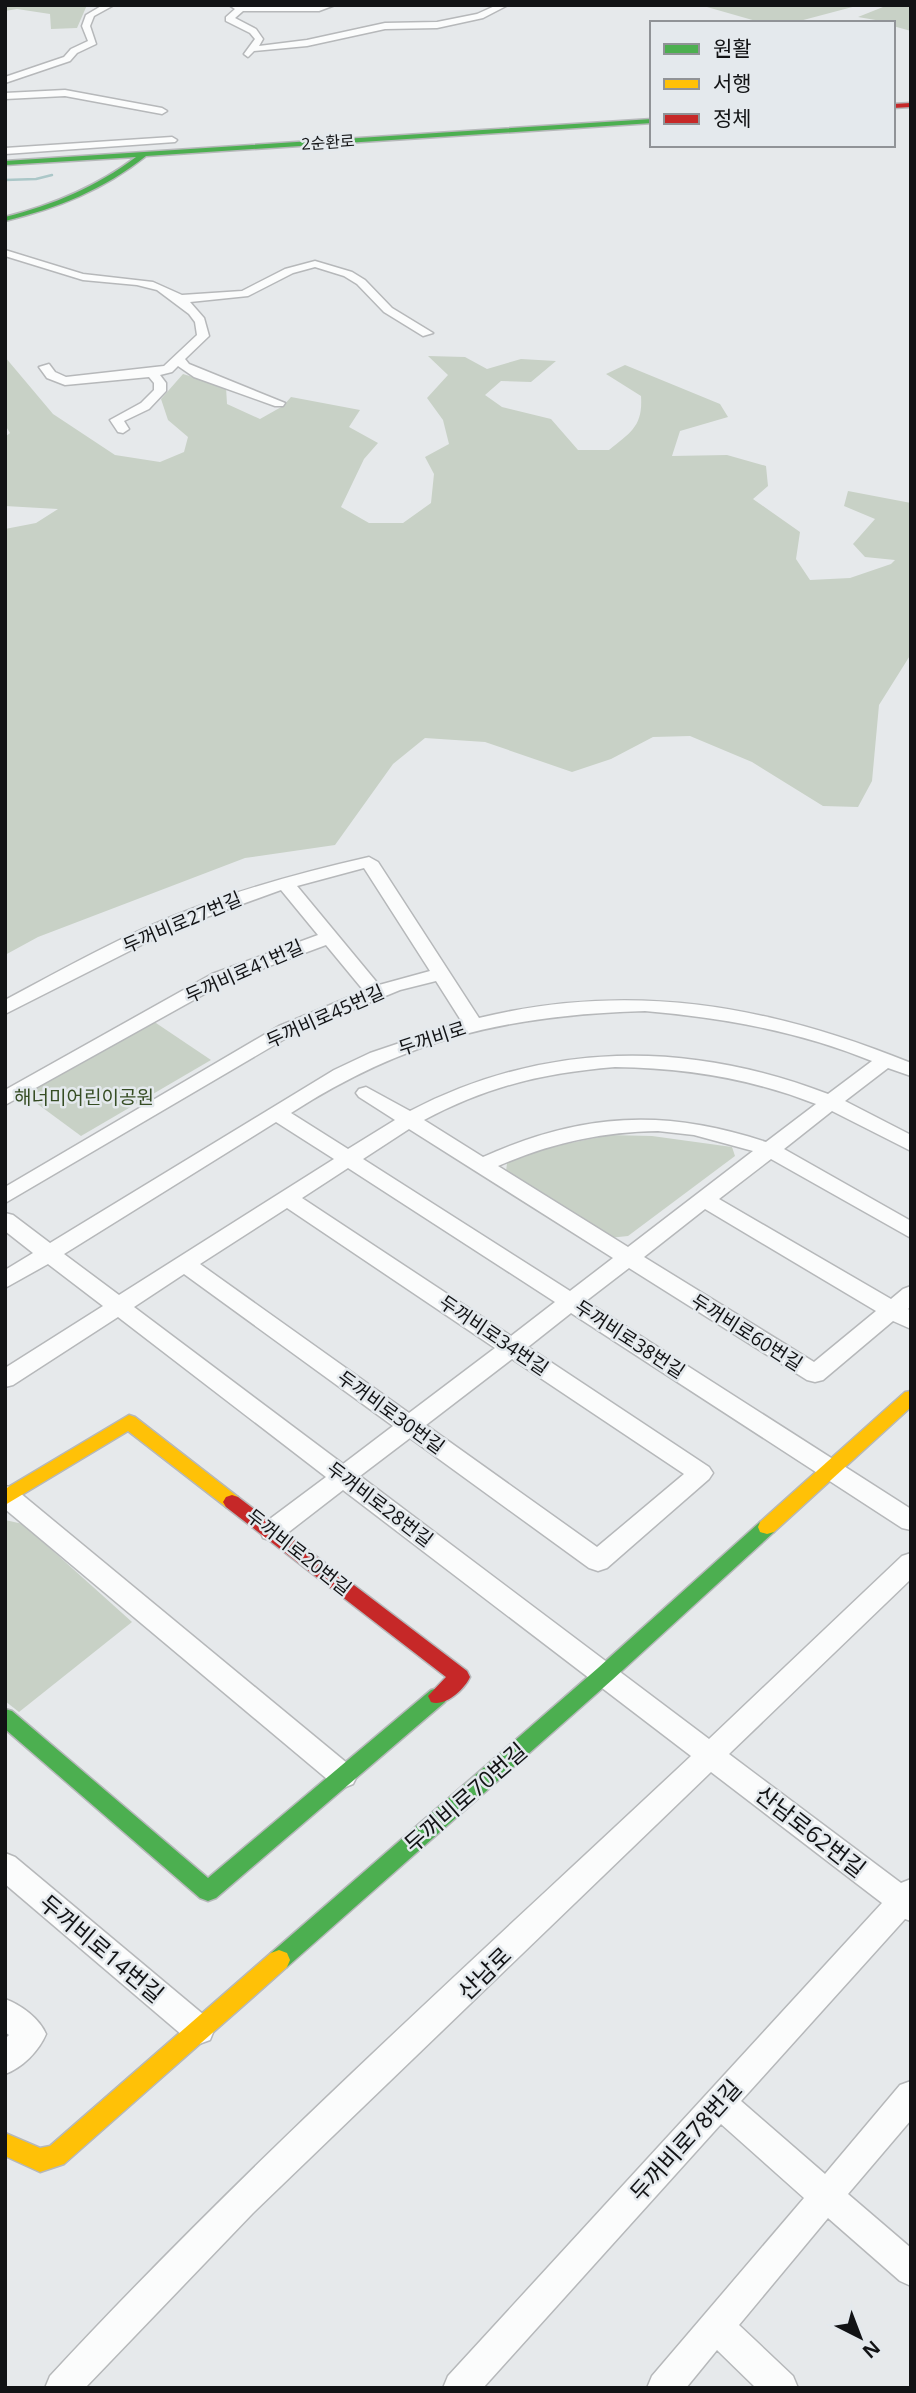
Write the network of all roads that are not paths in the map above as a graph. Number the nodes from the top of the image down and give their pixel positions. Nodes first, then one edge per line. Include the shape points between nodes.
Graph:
1 (110, 5) edge
2 (331, 5) edge
3 (504, 5) edge
4 (237, 7) edge
5 (5, 80) edge
6 (5, 96) edge
7 (162, 111) dead end
8 (650, 114) edge
9 (650, 121) edge
10 (172, 140) dead end
11 (145, 153) junction
12 (5, 154) edge
13 (5, 163) edge
14 (5, 219) edge
15 (5, 253) edge
16 (181, 299) junction
17 (427, 333) dead end
18 (179, 359) junction
19 (45, 366) dead end
20 (152, 373) junction
21 (279, 403) dead end
22 (123, 429) dead end
23 (285, 883) junction
24 (329, 937) junction
25 (441, 974) junction
26 (375, 993) junction
27 (5, 1008) edge
28 (473, 1024) junction
29 (887, 1059) junction
30 (911, 1070) edge
31 (366, 1093) dead end
32 (5, 1098) edge
33 (831, 1102) junction
34 (277, 1113) junction
35 (409, 1120) junction
36 (911, 1144) edge
37 (769, 1150) junction
38 (348, 1158) junction
39 (483, 1165) junction
40 (5, 1196) edge
41 (287, 1198) junction
42 (705, 1199) junction
43 (5, 1220) edge
44 (911, 1231) edge
45 (49, 1253) junction
46 (629, 1258) junction
47 (184, 1263) junction
48 (5, 1280) edge
49 (911, 1294) edge
50 (572, 1302) junction
51 (118, 1306) junction
52 (902, 1315) edge
53 (512, 1347) junction
54 (5, 1379) edge
55 (911, 1397) edge
56 (409, 1425) junction
57 (831, 1469) junction
58 (343, 1476) junction
59 (6, 1497) edge
60 (911, 1521) edge
61 (272, 1531) junction
62 (598, 1561) joint
63 (911, 1563) edge
64 (605, 1674) junction
65 (6, 1718) edge
66 (712, 1755) junction
67 (343, 1776) junction
68 (5, 1866) edge
69 (908, 1900) edge
70 (5, 2013) edge
71 (199, 2030) junction
72 (5, 2060) edge
73 (911, 2096) edge
74 (719, 2102) junction
75 (5, 2144) edge
76 (826, 2196) junction
77 (911, 2270) edge
78 (716, 2326) junction
79 (62, 2388) edge
80 (460, 2388) edge
81 (664, 2388) edge
82 (781, 2388) edge

1 - 5 street via 90,15 86,26 93,42 67,59
2 - 4 street
3 - 4 street via 480,16 437,25 385,26 250,51 259,39 229,19
6 - 7 street via 65,93
8 - 12 street, 2순환로
9 - 11 street, 2순환로
10 - 12 street
11 - 13 street, 2순환로
11 - 14 street via 85,194
15 - 16 street via 85,277 145,281
16 - 17 street via 244,295 289,271 315,264 361,282 388,310
16 - 18 street via 197,313 203,336
18 - 20 street via 168,369
18 - 21 street via 198,374
19 - 20 street via 51,375 65,381
20 - 22 street via 160,391 145,407 116,420
23 - 24 street, 두꺼비로41번길
23 - 25 street, 두꺼비로27번길 via 369,862
23 - 27 street, 두꺼비로27번길 via 199,912 138,939
24 - 26 street, 두꺼비로41번길
24 - 32 street, 두꺼비로41번길 via 219,978
25 - 26 street, 두꺼비로45번길
25 - 28 street
26 - 40 street, 두꺼비로45번길 via 286,1030
28 - 29 street, 두꺼비로 via 582,1006 634,1004 716,1010 786,1024
28 - 34 street, 두꺼비로 via 374,1058
29 - 30 street, 두꺼비로
29 - 33 street
31 - 35 street, 두꺼비로60번길
33 - 35 street via 743,1074 698,1066 608,1062 509,1077 451,1098
33 - 36 street
33 - 37 street
34 - 38 street, 두꺼비로38번길
34 - 45 street, 두꺼비로
35 - 38 street
35 - 39 street, 두꺼비로60번길
37 - 39 street via 699,1130 619,1125 542,1138
37 - 42 street
37 - 44 street
38 - 41 street
38 - 50 street, 두꺼비로38번길
39 - 46 street, 두꺼비로60번길
41 - 47 street
41 - 53 street, 두꺼비로34번길
42 - 46 street
42 - 52 street
43 - 45 street
45 - 48 street, 두꺼비로
45 - 51 street, 두꺼비로28번길
46 - 50 street
46 - 52 street, 두꺼비로60번길 via 815,1374
47 - 51 street
47 - 56 street, 두꺼비로30번길
49 - 52 street, 두꺼비로60번길
50 - 53 street
50 - 57 street, 두꺼비로38번길
51 - 54 street
51 - 58 street, 두꺼비로28번길
53 - 56 street
53 - 62 street, 두꺼비로34번길 via 701,1473
55 - 57 street, 두꺼비로70번길
56 - 58 street
56 - 62 street, 두꺼비로30번길
57 - 60 street, 두꺼비로38번길
57 - 64 street, 두꺼비로70번길
58 - 61 street
58 - 64 street, 두꺼비로28번길
59 - 61 street, 두꺼비로20번길 via 129,1422
59 - 67 street, 두꺼비로20번길
61 - 67 street, 두꺼비로20번길 via 460,1677
63 - 66 street, 산남로
64 - 66 street, 두꺼비로28번길
64 - 71 street, 두꺼비로70번길
65 - 67 street, 두꺼비로20번길 via 208,1891
66 - 69 street, 산남로62번길
66 - 79 street, 산남로 via 242,2202
68 - 71 street, 두꺼비로14번길
69 - 74 street, 두꺼비로78번길
70 - 72 street via 31,2034
71 - 75 street, 두꺼비로70번길 via 56,2156 40,2160
73 - 76 street
74 - 76 street
74 - 80 street, 두꺼비로78번길
76 - 77 street
76 - 78 street
78 - 81 street
78 - 82 street

